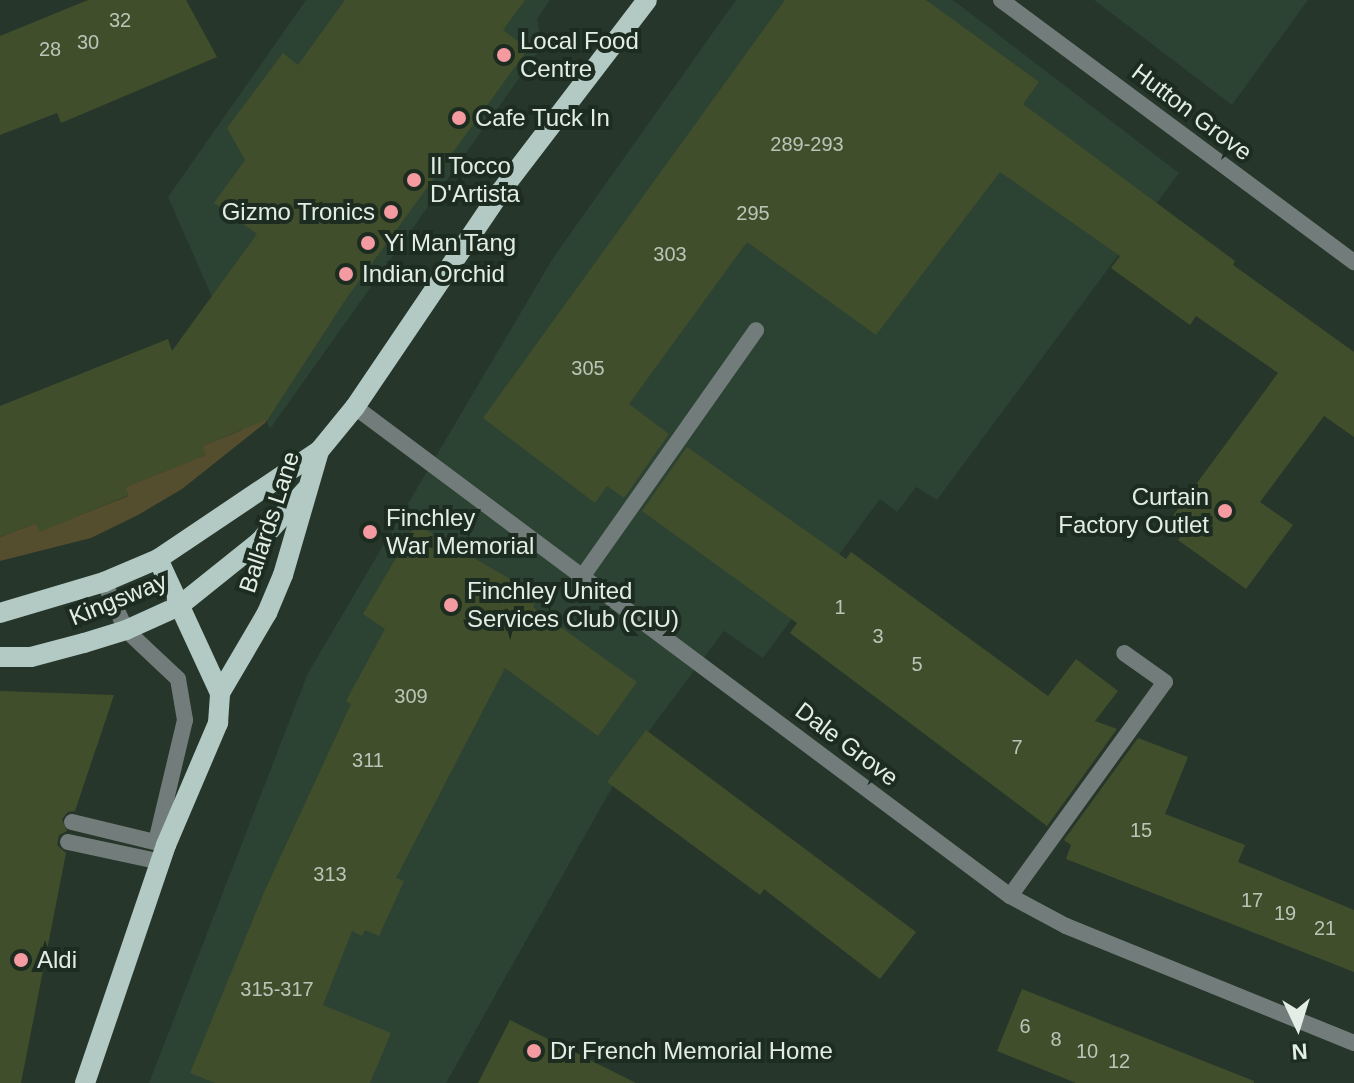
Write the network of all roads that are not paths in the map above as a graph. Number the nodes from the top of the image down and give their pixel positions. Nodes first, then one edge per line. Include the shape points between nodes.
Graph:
1 (647, 0) edge
2 (1001, 0) edge
3 (1354, 262) edge
4 (756, 330) dead end
5 (355, 407) junction
6 (319, 451) junction
7 (308, 487) junction
8 (158, 559) junction
9 (582, 577) junction
10 (104, 582) junction
11 (179, 606) junction
12 (0, 613) edge
13 (126, 630) junction
14 (1124, 653) dead end
15 (0, 657) edge
16 (220, 693) junction
17 (72, 822) dead end
18 (68, 842) dead end
19 (161, 849) junction
20 (1010, 896) junction
21 (1354, 1043) edge
22 (85, 1083) edge

1 - 5 main road, Ballards Lane via 501,191
2 - 3 street, Hutton Grove
4 - 9 street
5 - 6 main road, Ballards Lane
5 - 9 street, Dale Grove
6 - 7 main road, Ballards Lane
6 - 8 main road, Kingsway
7 - 11 main road, Kingsway via 236,562
7 - 16 main road, Ballards Lane via 297,537 267,613
8 - 10 main road, Kingsway
8 - 11 main road
9 - 20 street, Dale Grove
10 - 12 main road, Kingsway
10 - 13 street
11 - 13 main road, Kingsway
11 - 16 main road
13 - 15 main road, Kingsway via 31,657
13 - 19 street via 178,679 185,720
14 - 20 street via 1165,682
16 - 19 main road, Ballards Lane via 218,723
17 - 19 street
18 - 19 street
19 - 22 main road, Ballards Lane
20 - 21 street, Dale Grove via 1066,926

